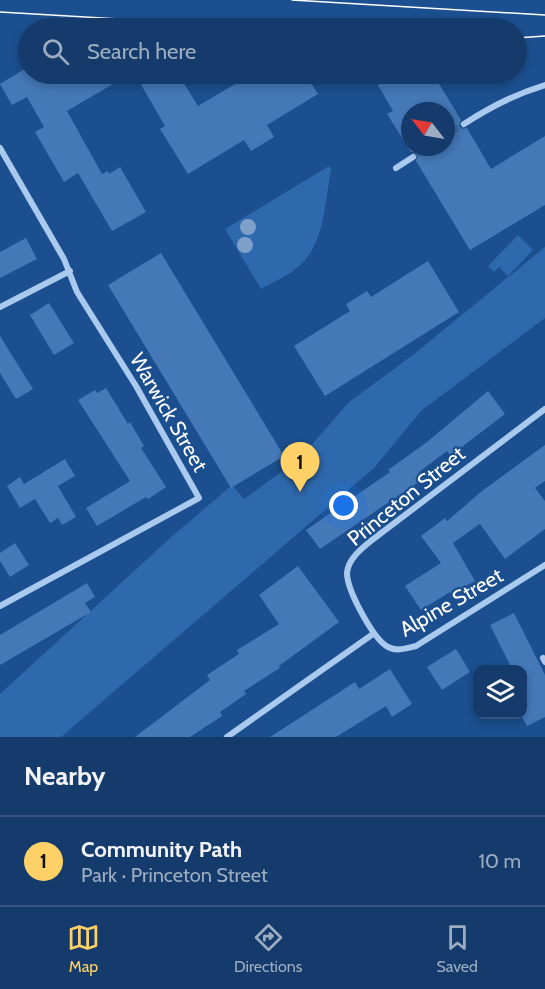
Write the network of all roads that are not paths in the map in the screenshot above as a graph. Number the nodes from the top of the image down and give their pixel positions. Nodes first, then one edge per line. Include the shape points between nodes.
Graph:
1 (545, 85) edge
2 (464, 124) tunnel mouth
3 (0, 148) edge
4 (414, 157) tunnel mouth
5 (396, 168) dead end
6 (70, 271) junction
7 (0, 307) edge
8 (545, 409) edge
9 (545, 565) edge
10 (0, 606) edge
11 (373, 634) junction
12 (227, 737) edge

1 - 2 street via 496,104
3 - 6 street
4 - 5 street
6 - 7 street
6 - 10 street, Warwick Street via 77,292 199,498
8 - 11 street, Princeton Street via 355,554 347,573
9 - 11 street, Alpine Street via 416,646 400,650 388,647
11 - 12 street, Alpine Street

